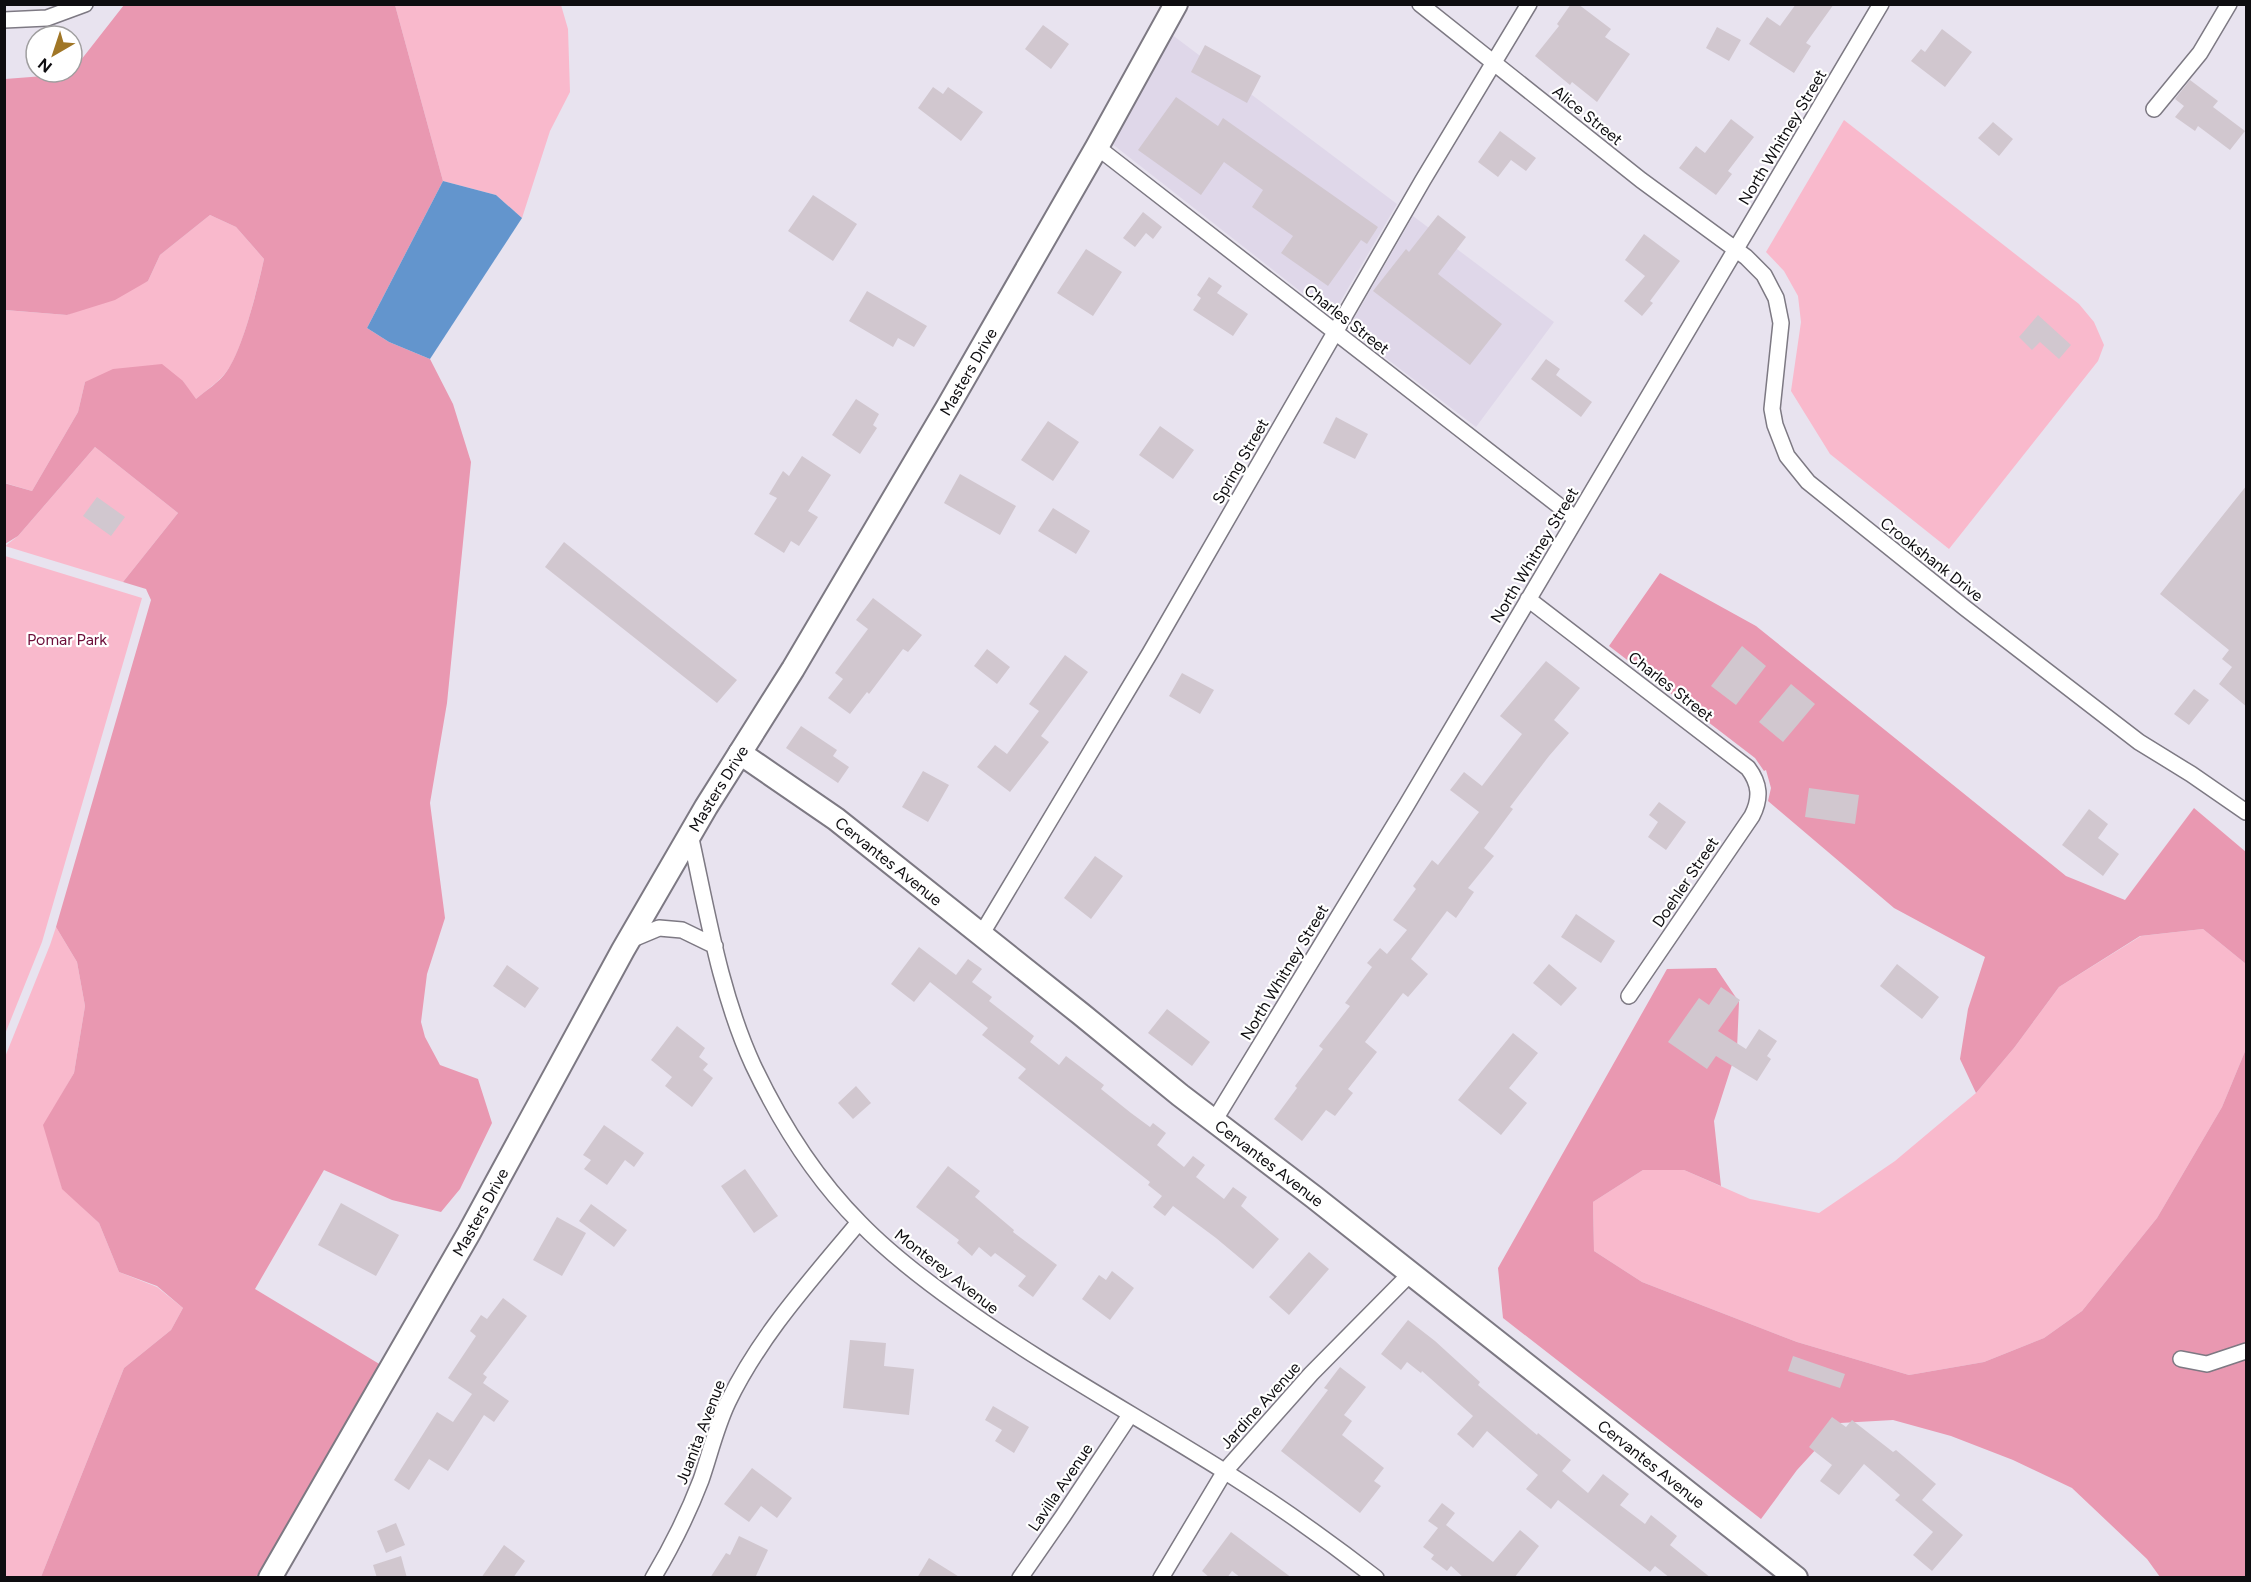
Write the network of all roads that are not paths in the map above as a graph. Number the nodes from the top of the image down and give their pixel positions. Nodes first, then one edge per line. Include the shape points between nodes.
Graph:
1 (85, 4) edge
2 (1176, 4) edge
3 (1420, 4) edge
4 (1529, 4) edge
5 (1881, 4) edge
6 (2229, 4) edge
7 (4, 20) edge
8 (1495, 63) junction
9 (2154, 109) dead end
10 (1097, 147) junction
11 (1736, 250) junction
12 (1334, 333) junction
13 (1576, 519) junction
14 (1528, 599) junction
15 (740, 753) junction
16 (1757, 783) joint
17 (2247, 812) edge
18 (690, 834) junction
19 (981, 935) junction
20 (628, 941) junction
21 (715, 946) junction
22 (1629, 996) dead end
23 (1214, 1121) junction
24 (859, 1222) junction
25 (1410, 1274) junction
26 (2247, 1352) edge
27 (2181, 1359) dead end
28 (1130, 1415) junction
29 (1225, 1471) junction
30 (270, 1578) edge
31 (653, 1578) edge
32 (1020, 1578) edge
33 (1161, 1578) edge
34 (1376, 1578) edge
35 (1796, 1578) edge

1 - 7 street via 47,18
2 - 10 street, Masters Drive
3 - 8 street, Alice Street
4 - 8 street, Spring Street
5 - 11 street, North Whitney Street
6 - 9 street via 2200,52
8 - 11 street, Alice Street
8 - 12 street, Spring Street
10 - 12 street, Charles Street
10 - 15 street, Masters Drive via 941,418
11 - 13 street, North Whitney Street
11 - 17 street, Crookshank Drive via 1764,275 1780,310 1781,335 1772,409 1787,456 1808,482 2139,742
12 - 13 street, Charles Street
12 - 19 street, Spring Street via 1150,653
13 - 14 street, North Whitney Street
14 - 16 street, Charles Street via 1748,768
14 - 23 street, North Whitney Street
15 - 18 street, Masters Drive
15 - 19 street, Cervantes Avenue via 836,819
16 - 22 street, Doehler Street via 1759,794 1752,816
18 - 20 street, Masters Drive
18 - 21 street, Monterey Avenue
19 - 23 street, Cervantes Avenue
20 - 21 street via 659,928 682,930
20 - 30 street, Masters Drive via 469,1233
21 - 24 street, Monterey Avenue via 734,1014 778,1114 830,1190
23 - 25 street, Cervantes Avenue
24 - 28 street, Monterey Avenue via 921,1278 1003,1336
24 - 31 street, Juanita Avenue via 789,1305 745,1370 720,1423 686,1517
25 - 29 street, Jardine Avenue via 1311,1374
25 - 35 street, Cervantes Avenue
26 - 27 street via 2207,1364
28 - 29 street, Monterey Avenue
28 - 32 street, Lavilla Avenue
29 - 33 street, Jardine Avenue
29 - 34 street, Monterey Avenue

